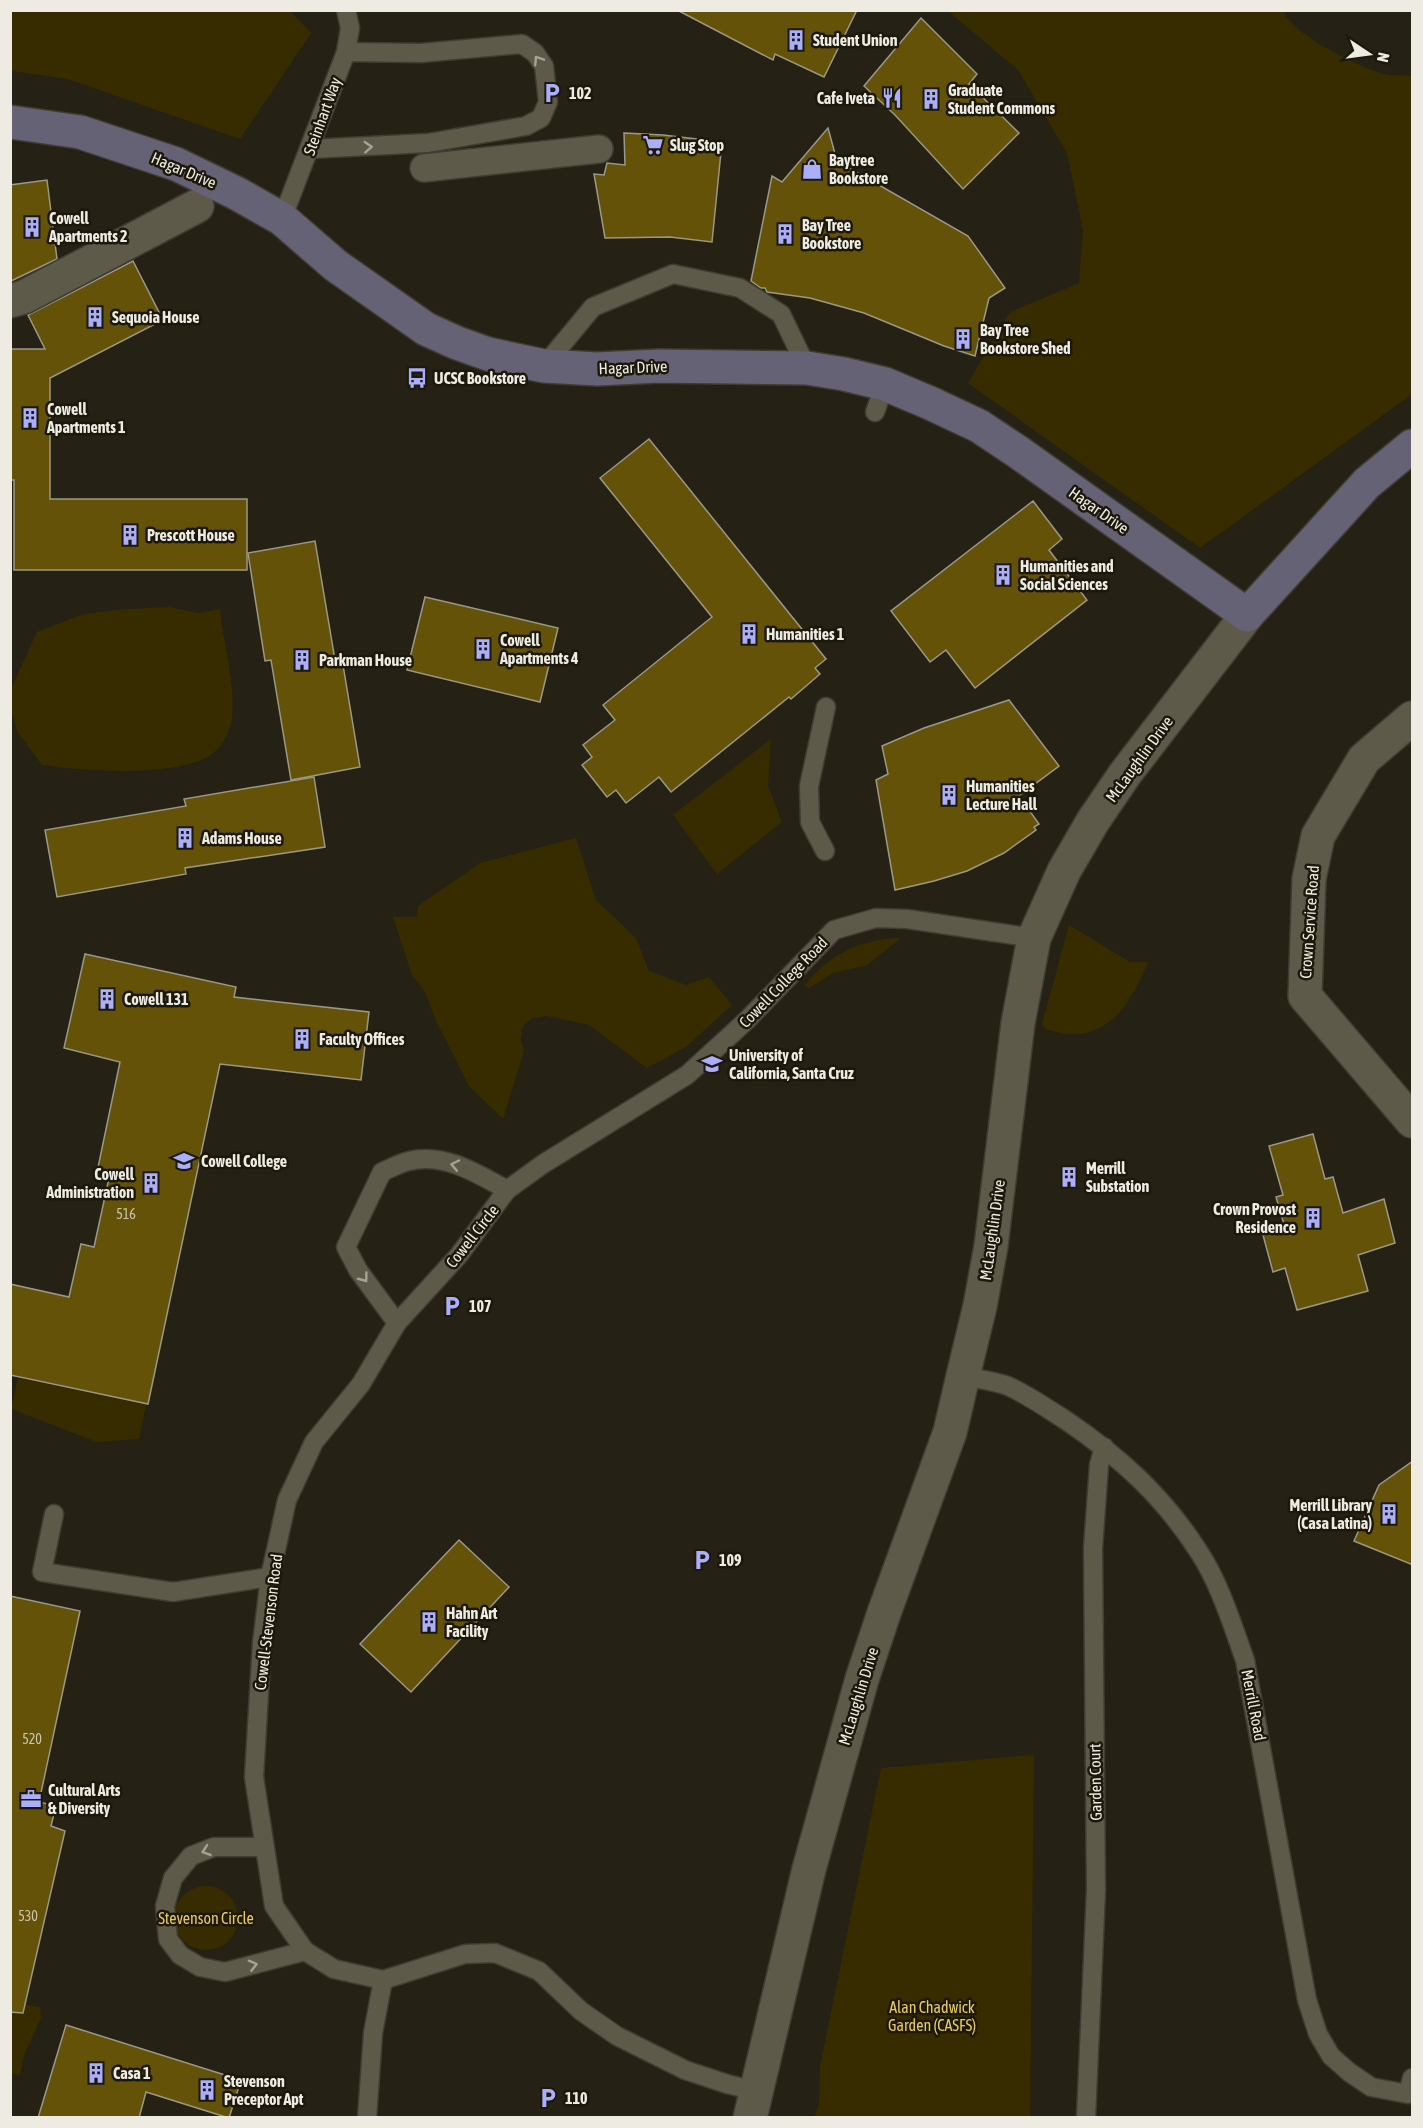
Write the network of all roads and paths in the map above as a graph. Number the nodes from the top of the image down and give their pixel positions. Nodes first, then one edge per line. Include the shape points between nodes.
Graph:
1 (346, 10) edge
2 (346, 52) junction
3 (10, 122) edge
4 (310, 149) junction
5 (599, 149) dead end
6 (424, 168) dead end
7 (197, 206) dead end
8 (282, 219) junction
9 (10, 301) edge
10 (544, 366) junction
11 (807, 368) junction
12 (1413, 446) edge
13 (1247, 615) junction
14 (826, 707) dead end
15 (1413, 718) edge
16 (825, 851) dead end
17 (1034, 938) junction
18 (1413, 1121) edge
19 (507, 1190) junction
20 (397, 1323) junction
21 (963, 1376) junction
22 (1104, 1447) junction
23 (54, 1514) dead end
24 (270, 1577) junction
25 (264, 1847) junction
26 (305, 1952) junction
27 (383, 1980) junction
28 (1413, 2078) edge
29 (753, 2104) edge
30 (367, 2118) edge
31 (1086, 2118) edge

1 - 2 lane, Steinhart Way via 350,28
2 - 4 lane, Steinhart Way
4 -> 2 lane via 428,143 526,126 541,118 548,102 544,66 522,44 421,52
3 - 8 main road, Hagar Drive via 80,132 154,156 236,193
4 - 8 lane, Steinhart Way
5 - 6 street
7 - 9 street
8 - 10 main road, Hagar Drive via 335,265 426,329 488,354
10 - 11 main road, Hagar Drive
10 - 11 lane via 593,307 673,274 740,288 781,314
11 - 13 main road, Hagar Drive via 880,398 930,403 988,433
12 - 13 main road, McLaughlin Drive via 1367,483
13 - 17 street, McLaughlin Drive via 1125,774 1094,821 1064,871
14 - 16 lane via 809,786 810,822
15 - 18 street, Crown Service Road via 1364,759 1318,836 1309,879 1305,996
17 - 19 lane, Cowell College Road via 907,919 876,918 834,930 687,1075
17 - 21 street, McLaughlin Drive via 1018,1023 991,1246
19 - 20 lane, Cowell Circle via 459,1255
19 -> 20 lane, Cowell Circle via 464,1166 435,1161 410,1161 382,1172 346,1247
20 - 24 lane, Cowell-Stevenson Road via 361,1384 314,1442 287,1500
21 - 22 lane, Merrill Road via 1006,1386
21 - 29 street, McLaughlin Drive via 950,1432 862,1679 809,1869
22 - 28 lane, Merrill Road via 1141,1478 1200,1553 1245,1660 1307,2000 1318,2034 1331,2056 1371,2087 1408,2094
22 - 31 lane, Garden Court via 1093,1548 1096,1890
23 - 24 lane via 42,1572 173,1592
24 - 25 lane, Cowell-Stevenson Road via 254,1777
25 - 26 lane via 274,1906
25 -> 26 lane via 214,1847 191,1856 173,1878 165,1906 168,1939 180,1955 200,1967 225,1972
26 - 27 lane via 334,1969
27 - 29 lane via 465,1954 495,1953 539,1971 581,2011 617,2036 685,2070 727,2084
27 - 30 lane via 373,2033

